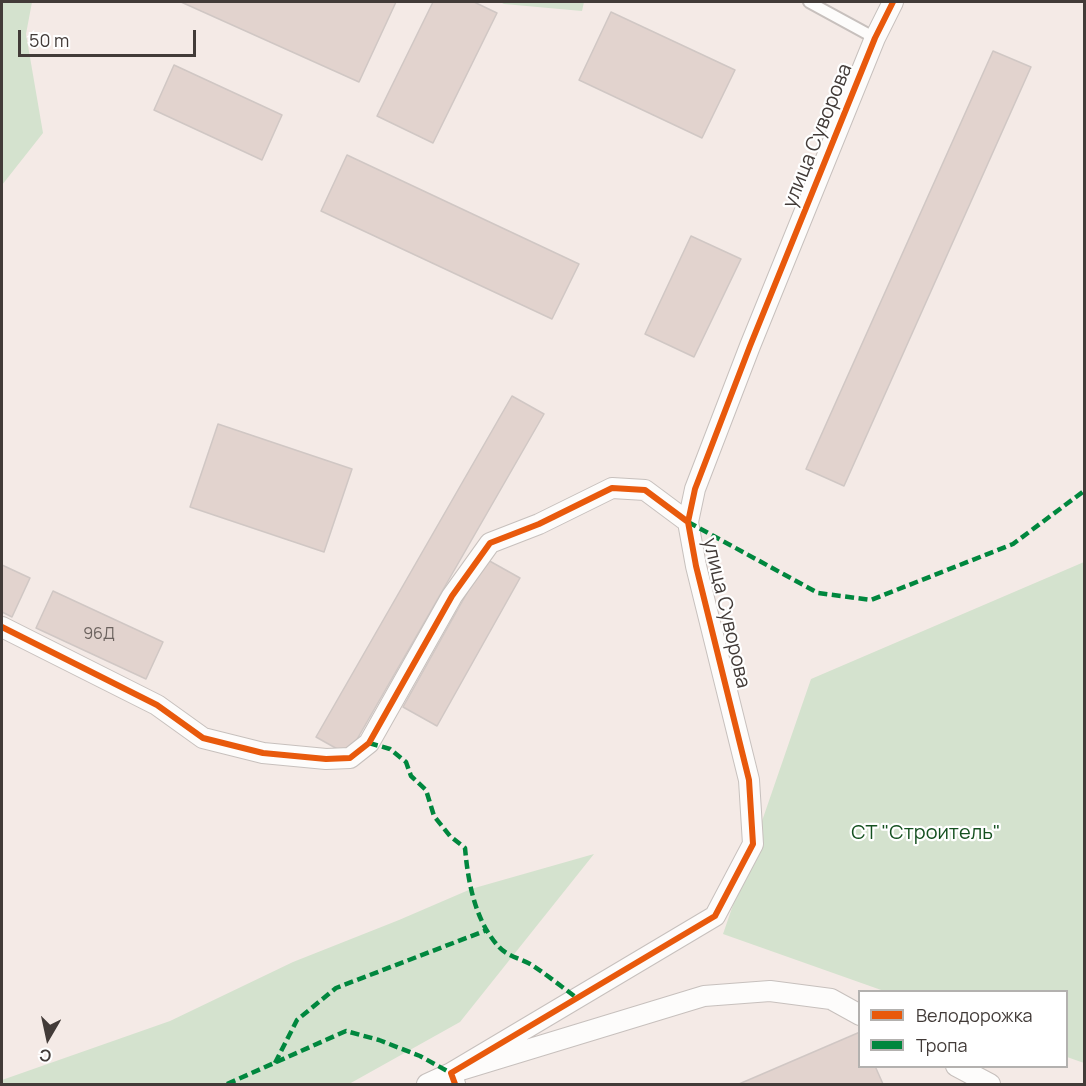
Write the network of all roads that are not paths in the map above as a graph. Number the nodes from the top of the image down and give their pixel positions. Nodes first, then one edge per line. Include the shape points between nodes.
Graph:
1 (808, 2) edge
2 (893, 2) edge
3 (875, 38) junction
4 (688, 522) junction
5 (2, 627) edge
6 (858, 1014) edge
7 (960, 1068) edge
8 (453, 1079) edge
9 (427, 1084) edge
10 (990, 1084) edge

1 - 3 lane
2 - 3 street, улица Суворова
3 - 4 street, улица Суворова via 750,346 695,489
4 - 5 street via 645,490 612,488 490,543 452,596 369,743 350,758 263,753 203,738 157,705
4 - 8 street, улица Суворова via 749,780 753,844 715,916
6 - 8 street, улица Суворова via 831,999 770,991 704,996
7 - 10 street
8 - 9 street, улица Суворова

